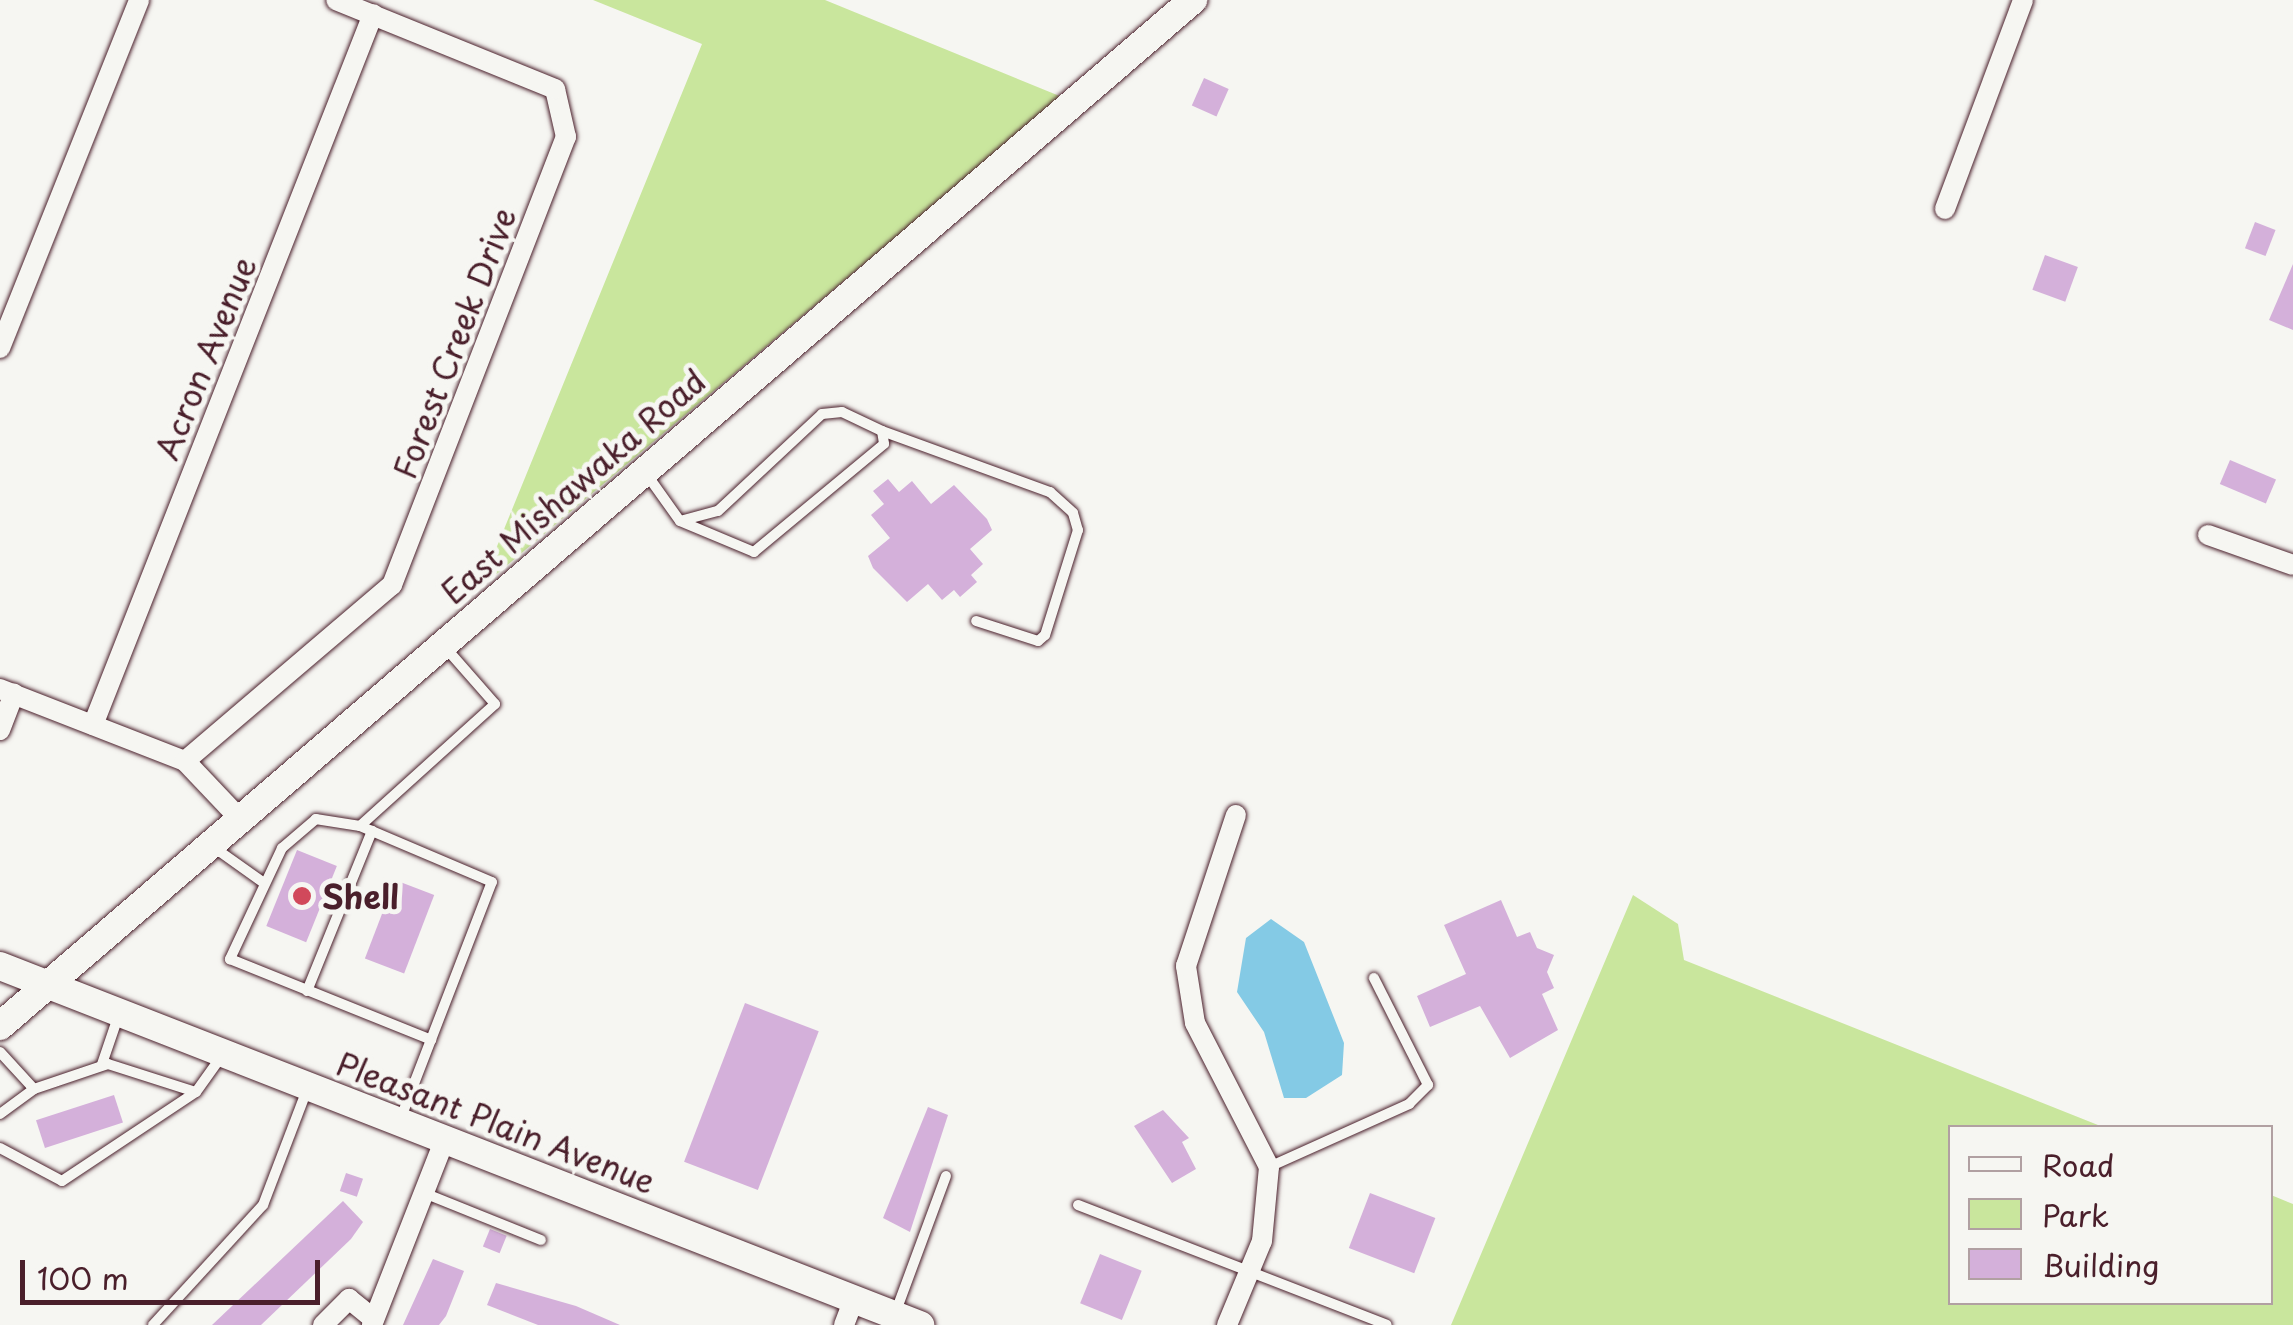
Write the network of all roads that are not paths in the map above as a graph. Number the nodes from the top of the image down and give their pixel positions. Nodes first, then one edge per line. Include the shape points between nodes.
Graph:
1 (138, 0) edge
2 (336, 0) edge
3 (1193, 0) edge
4 (2024, 0) edge
5 (372, 14) junction
6 (1944, 208) dead end
7 (0, 348) edge
8 (882, 431) junction
9 (644, 471) junction
10 (680, 520) junction
11 (2208, 534) dead end
12 (2293, 565) edge
13 (976, 622) dead end
14 (442, 645) junction
15 (7, 692) edge
16 (92, 725) junction
17 (0, 730) edge
18 (185, 761) junction
19 (1236, 815) dead end
20 (240, 818) junction
21 (366, 829) junction
22 (210, 844) junction
23 (264, 883) junction
24 (0, 966) edge
25 (1374, 978) dead end
26 (47, 984) junction
27 (307, 990) junction
28 (120, 1013) junction
29 (0, 1026) edge
30 (431, 1040) junction
31 (0, 1052) edge
32 (222, 1052) junction
33 (102, 1064) junction
34 (309, 1086) junction
35 (34, 1089) junction
36 (196, 1092) junction
37 (0, 1114) edge
38 (400, 1122) junction
39 (445, 1139) junction
40 (0, 1148) edge
41 (1269, 1167) junction
42 (946, 1176) dead end
43 (424, 1193) junction
44 (1078, 1205) dead end
45 (541, 1240) dead end
46 (1250, 1270) junction
47 (850, 1312) edge
48 (907, 1320) edge
49 (373, 1322) edge
50 (153, 1325) edge
51 (323, 1325) edge
52 (1227, 1325) edge
53 (1387, 1325) edge

1 - 7 street
2 - 5 street, Forest Creek Drive
3 - 9 main road, East Mishawaka Road
4 - 6 street
5 - 16 street, Acron Avenue
5 - 18 street, Forest Creek Drive via 555,89 566,137 392,585
8 - 10 lane via 867,419 822,414 718,511
8 - 10 lane via 884,444 754,552
8 - 13 lane via 1050,492 1073,512 1078,530 1046,635 1038,640
9 - 10 lane
9 - 14 main road, East Mishawaka Road
11 - 12 street
14 - 20 main road, East Mishawaka Road
14 - 21 lane via 495,704
15 - 16 street
15 - 17 street
16 - 18 street
18 - 20 street
19 - 41 street via 1191,930 1187,996
20 - 22 main road, East Mishawaka Road
21 - 23 lane via 316,819 282,848
21 - 27 lane
21 - 30 lane via 492,882
22 - 23 lane
22 - 26 main road, East Mishawaka Road
23 - 27 lane via 230,960
24 - 26 main road, Pleasant Plain Avenue
25 - 41 lane via 1428,1086 1409,1104
26 - 28 main road, Pleasant Plain Avenue
26 - 29 main road, East Mishawaka Road
27 - 30 lane
28 - 32 main road, Pleasant Plain Avenue
28 - 33 lane
30 - 38 lane
31 - 35 lane
32 - 34 main road, Pleasant Plain Avenue
32 - 36 lane
33 - 35 lane
33 - 36 lane
34 - 38 main road, Pleasant Plain Avenue
34 - 50 lane via 263,1205
35 - 37 lane
36 - 40 lane via 62,1181
38 - 39 main road, Pleasant Plain Avenue
39 - 43 street
39 - 47 main road, Pleasant Plain Avenue
41 - 46 street via 1271,1203
42 - 48 lane
43 - 45 lane
43 - 49 street
44 - 46 lane
46 - 52 street
46 - 53 lane
47 - 48 main road, Pleasant Plain Avenue
49 - 51 street via 350,1300

